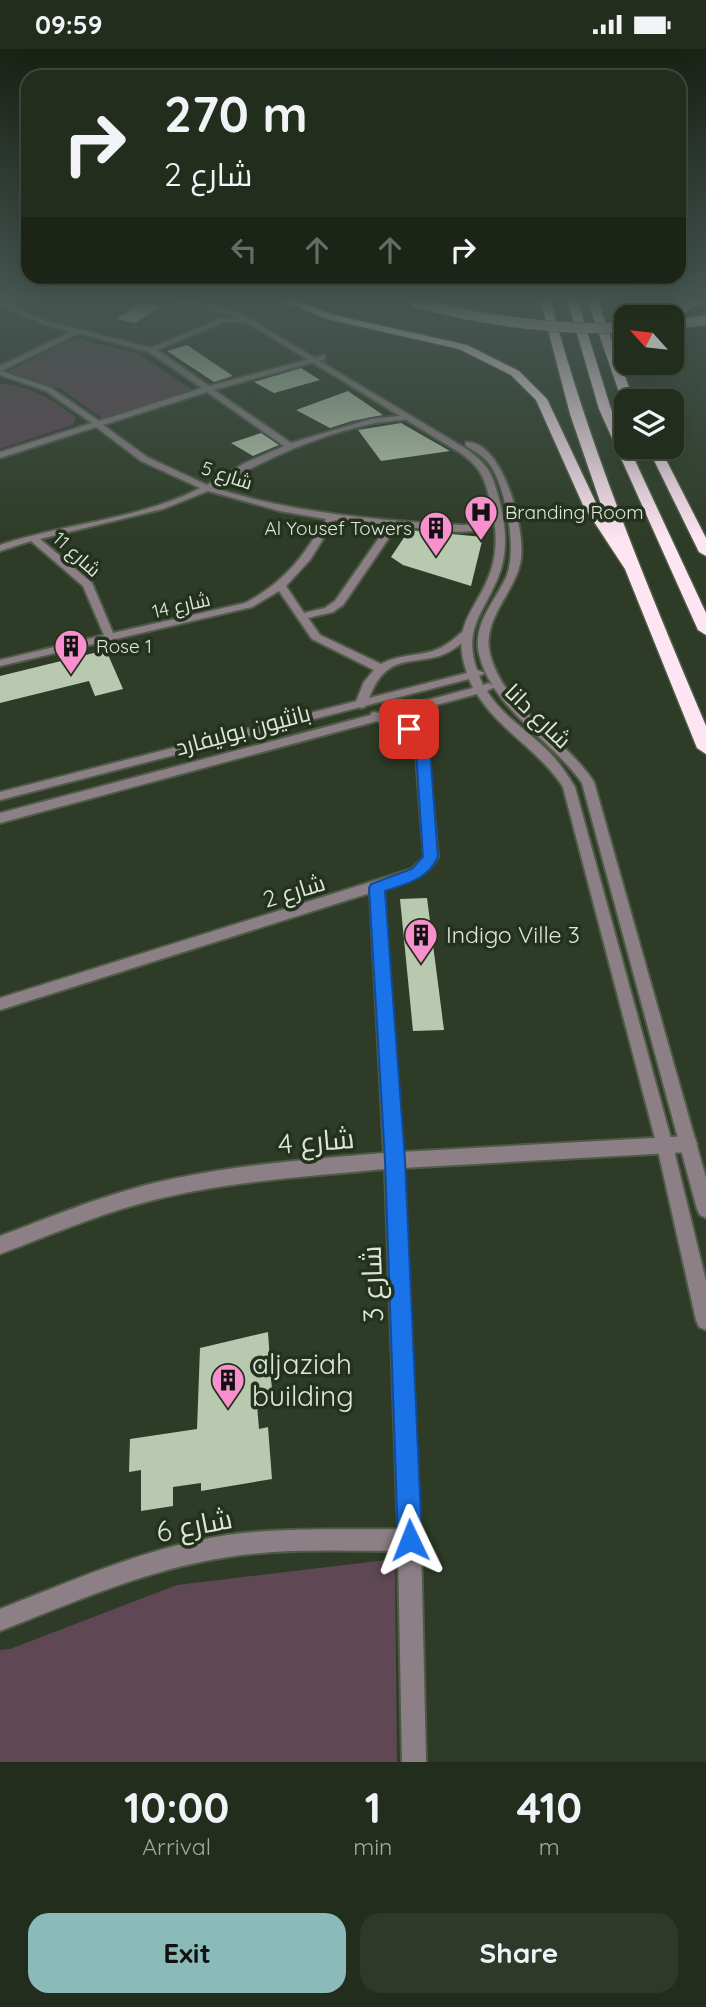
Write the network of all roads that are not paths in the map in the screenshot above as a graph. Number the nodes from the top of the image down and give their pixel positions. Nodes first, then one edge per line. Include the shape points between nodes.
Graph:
1 (21, 379) edge
2 (193, 379) edge
3 (242, 379) edge
4 (348, 379) edge
5 (353, 379) edge
6 (522, 379) edge
7 (566, 379) edge
8 (596, 379) edge
9 (207, 389) junction
10 (390, 407) junction
11 (406, 417) junction
12 (382, 418) junction
13 (98, 423) junction
14 (291, 447) junction
15 (0, 455) edge
16 (660, 459) edge
17 (208, 489) junction
18 (332, 517) junction
19 (497, 518) junction
20 (394, 523) junction
21 (473, 527) junction
22 (32, 537) junction
23 (501, 537) junction
24 (0, 548) edge
25 (706, 552) edge
26 (634, 571) junction
27 (281, 587) junction
28 (300, 617) junction
29 (706, 630) edge
30 (466, 634) junction
31 (110, 638) junction
32 (0, 663) edge
33 (380, 668) junction
34 (491, 670) junction
35 (476, 682) junction
36 (497, 684) junction
37 (445, 698) junction
38 (361, 704) junction
39 (492, 708) junction
40 (375, 716) junction
41 (706, 748) edge
42 (1, 798) edge
43 (0, 818) edge
44 (377, 888) junction
45 (0, 1004) edge
46 (690, 1144) junction
47 (665, 1146) junction
48 (395, 1160) junction
49 (706, 1209) edge
50 (0, 1245) edge
51 (706, 1320) edge
52 (410, 1540) junction
53 (0, 1620) edge
54 (414, 1762) edge

1 - 13 street, شارع 5 via 53,391
2 - 9 street
3 - 9 street
4 - 10 street, شارع دانا
5 - 34 street, شارع دانا via 487,455 500,472 517,545 509,583 482,634
6 - 26 highway via 547,408 593,512
7 - 26 highway
8 - 29 highway via 605,409
9 - 13 street
9 - 14 street
10 - 11 street, شارع دانا
10 - 12 street
11 - 12 street
11 - 19 street, شارع دانا via 482,465
12 - 14 street
13 - 15 street
13 - 17 street, شارع 5 via 145,460
14 - 17 street
16 - 25 highway
17 - 18 street, شارع 5
17 - 22 street via 134,514
18 - 20 street, شارع 5
18 - 27 street, شارع 14
19 - 21 street, شارع 5
19 - 23 street, شارع دانا
20 - 21 street, شارع 5
20 - 28 street via 340,603
21 - 23 street, شارع 5
22 - 24 street
22 - 31 street, شارع 11 via 88,585
23 - 30 street, شارع دانا via 497,568 473,610
26 - 41 highway
27 - 28 street
27 - 31 street, شارع 14 via 228,612
28 - 33 street via 324,642
30 - 33 street via 447,651 397,660
30 - 35 street, شارع دانا via 468,661
31 - 32 street, شارع 14
33 - 38 street
34 - 35 street, بانثيون بوليفارد
34 - 36 street, شارع دانا
35 - 36 street, بانثيون بوليفارد
35 - 37 street, بانثيون بوليفارد
35 - 38 street, بانثيون بوليفارد
35 - 39 street, شارع دانا
36 - 46 street, شارع دانا via 520,713 566,751 588,782
37 - 39 street
37 - 40 street, بانثيون بوليفارد
38 - 42 street, بانثيون بوليفارد via 50,783 24,797
39 - 47 street, شارع دانا via 550,758 569,787
40 - 43 street, بانثيون بوليفارد
40 - 44 street, شارع 2 via 400,724 421,743 431,848 426,866 417,873
44 - 45 street, شارع 2
44 - 48 street, شارع 3
46 - 47 street, شارع 4
46 - 49 street, شارع دانا
47 - 48 street, شارع 4
47 - 51 street, شارع دانا
48 - 50 street, شارع 4 via 198,1182 98,1208
48 - 52 street, شارع 3
52 - 53 street, شارع 6 via 290,1541 218,1548 140,1567
52 - 54 street, شارع 3

